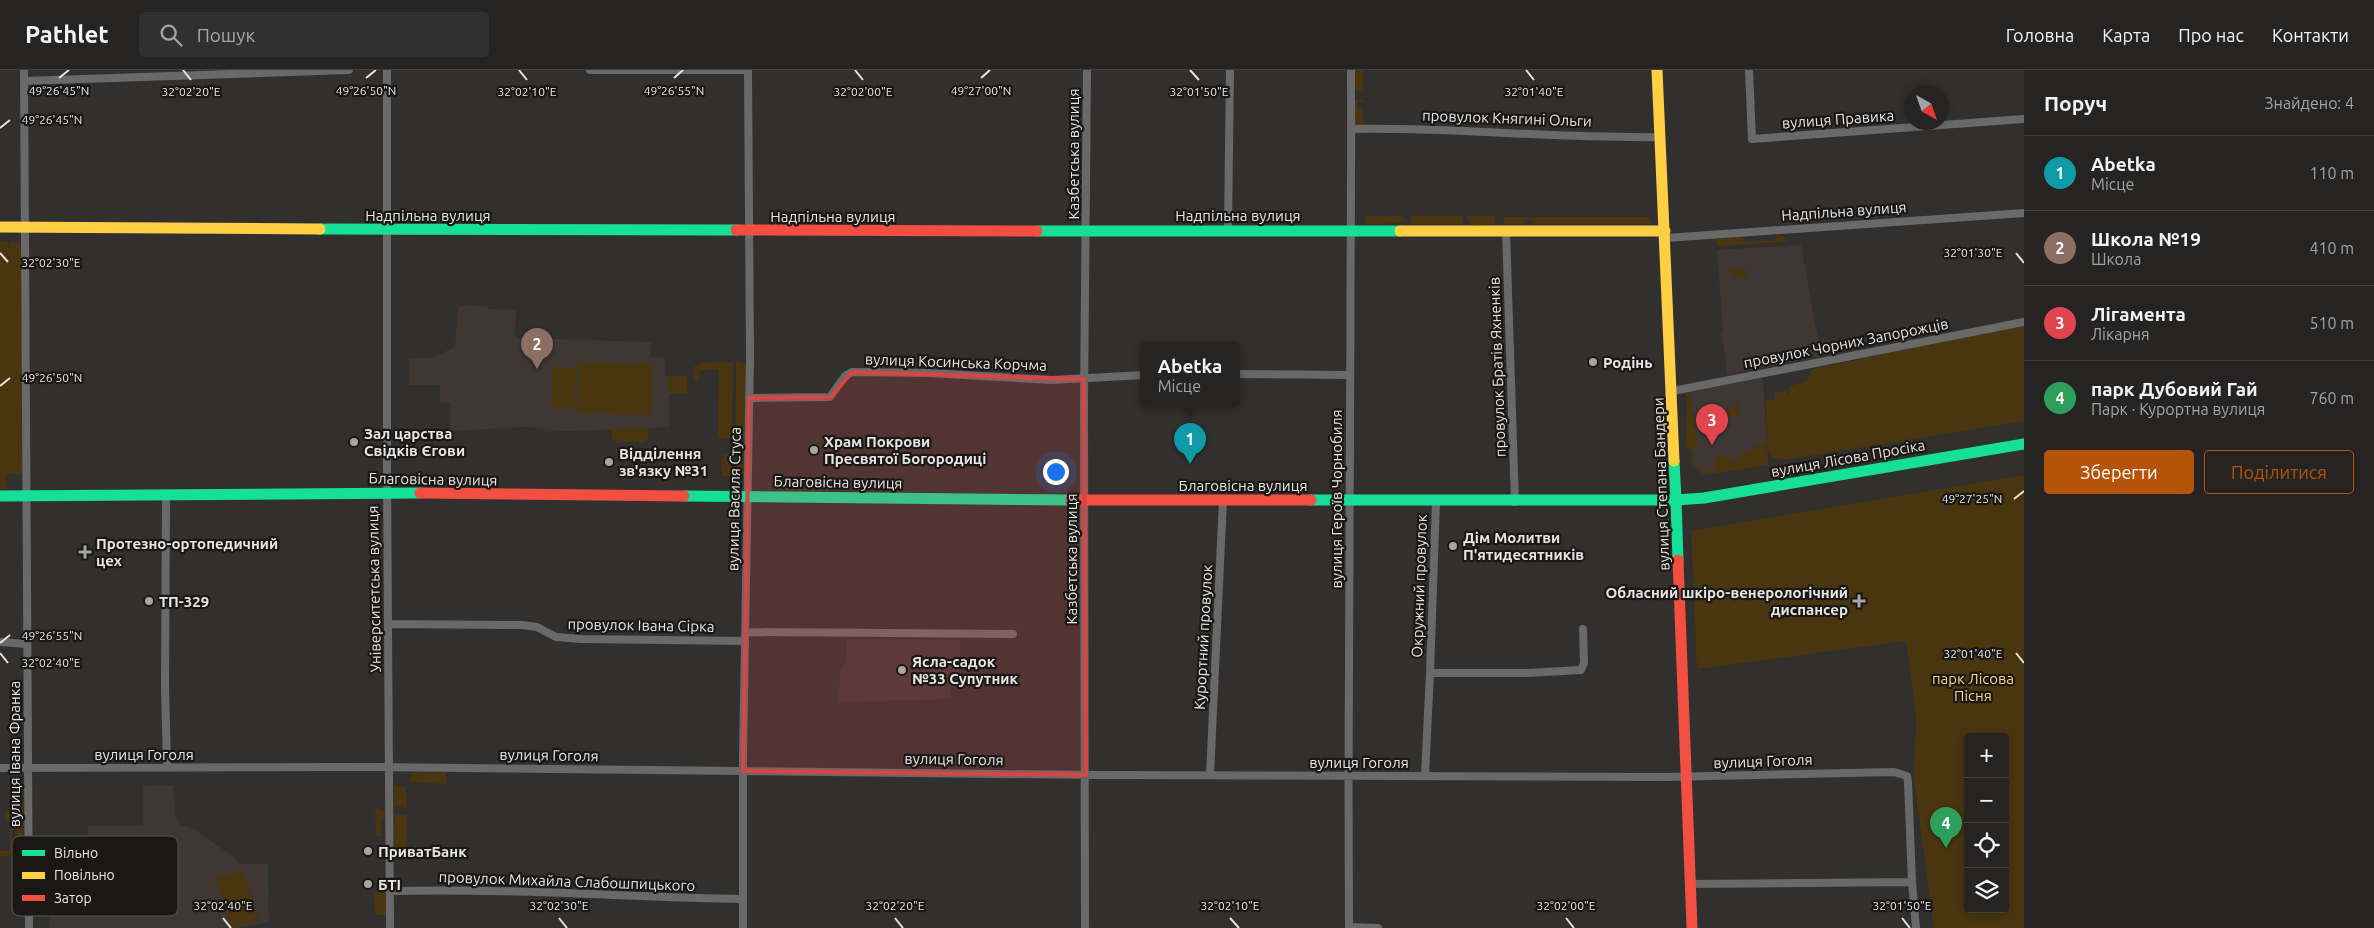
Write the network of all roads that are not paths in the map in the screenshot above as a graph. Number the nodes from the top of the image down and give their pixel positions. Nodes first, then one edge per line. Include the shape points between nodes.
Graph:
1 (24, 70) edge
2 (349, 70) edge
3 (387, 70) edge
4 (590, 70) edge
5 (743, 70) edge
6 (748, 70) edge
7 (1087, 70) edge
8 (1230, 70) edge
9 (1351, 70) edge
10 (1657, 70) edge
11 (1749, 70) edge
12 (24, 80) junction
13 (2024, 119) edge
14 (1351, 129) junction
15 (1661, 137) junction
16 (2024, 213) edge
17 (0, 227) edge
18 (25, 227) junction
19 (388, 230) junction
20 (749, 230) junction
21 (1228, 230) junction
22 (1351, 230) junction
23 (1086, 231) junction
24 (1506, 231) junction
25 (1666, 235) junction
26 (2024, 322) edge
27 (1240, 374) edge
28 (1350, 375) junction
29 (1140, 376) edge
30 (1084, 379) junction
31 (1673, 391) junction
32 (749, 398) junction
33 (2024, 444) edge
34 (387, 493) junction
35 (0, 496) edge
36 (26, 496) junction
37 (166, 496) junction
38 (748, 496) junction
39 (1085, 500) junction
40 (1223, 500) junction
41 (1350, 500) junction
42 (1676, 500) junction
43 (1436, 501) junction
44 (1515, 502) junction
45 (388, 624) junction
46 (1583, 629) dead end
47 (1013, 634) dead end
48 (745, 636) junction
49 (0, 642) edge
50 (27, 644) junction
51 (1430, 673) junction
52 (389, 767) junction
53 (0, 768) edge
54 (28, 768) junction
55 (167, 768) junction
56 (743, 771) junction
57 (1086, 775) junction
58 (1210, 775) junction
59 (1349, 775) junction
60 (1425, 775) junction
61 (1686, 777) junction
62 (28, 836) edge
63 (1912, 882) junction
64 (1690, 884) junction
65 (390, 891) junction
66 (743, 899) junction
67 (390, 928) edge
68 (743, 928) edge
69 (1085, 928) edge
70 (1349, 928) edge
71 (1378, 928) edge
72 (1692, 928) edge
73 (1916, 928) edge

1 - 12 street, вулиця Івана Франка
2 - 12 street
3 - 19 street, Університетська вулиця
4 - 5 street
6 - 20 street, вулиця Василя Стуса
7 - 23 street, Казбетська вулиця
8 - 21 street
9 - 14 street, вулиця Героїв Чорнобиля
10 - 15 main road, вулиця Степана Бандери
11 - 13 street, вулиця Правика via 1752,138
12 - 18 street, вулиця Івана Франка
14 - 15 street, провулок Княгині Ольги via 1412,128 1450,132
14 - 22 street, вулиця Героїв Чорнобиля
15 - 25 main road, вулиця Степана Бандери
16 - 25 street, Надпільна вулиця
17 - 18 main road, Надпільна вулиця
18 - 19 main road, Надпільна вулиця
18 - 36 street, вулиця Івана Франка
19 - 20 main road, Надпільна вулиця
19 - 34 street, Університетська вулиця
20 - 23 main road, Надпільна вулиця
20 - 32 street, вулиця Василя Стуса
21 - 22 main road, Надпільна вулиця
21 - 23 main road, Надпільна вулиця
22 - 24 main road, Надпільна вулиця
22 - 28 street, вулиця Героїв Чорнобиля
23 - 30 street, Казбетська вулиця
24 - 25 main road, Надпільна вулиця
24 - 44 street, провулок Братів Яхненків
25 - 31 main road, вулиця Степана Бандери
26 - 31 street, провулок Чорних Запорожців
27 - 28 street
28 - 41 street, вулиця Героїв Чорнобиля
29 - 30 street, вулиця Косинська Корчма
30 - 32 street, вулиця Косинська Корчма via 852,372 845,376 830,397
30 - 39 street, Казбетська вулиця
31 - 42 main road, вулиця Степана Бандери
32 - 38 street, вулиця Василя Стуса
33 - 42 main road, вулиця Лісова Просіка
34 - 37 main road, Благовісна вулиця
34 - 38 main road, Благовісна вулиця
34 - 45 street, Університетська вулиця
35 - 36 main road, Благовісна вулиця
36 - 37 main road, Благовісна вулиця
36 - 50 street, вулиця Івана Франка
37 - 55 street
38 - 39 main road, Благовісна вулиця
38 - 48 street, вулиця Василя Стуса
39 - 40 main road, Благовісна вулиця
39 - 57 street, Казбетська вулиця
40 - 41 main road, Благовісна вулиця
40 - 58 street, Курортний провулок
41 - 43 main road, Благовісна вулиця
41 - 59 street, вулиця Героїв Чорнобиля
42 - 44 main road, Благовісна вулиця
42 - 61 main road, вулиця Степана Бандери
43 - 44 main road, Благовісна вулиця
43 - 51 street, Окружний провулок
45 - 48 street, провулок Івана Сірка via 522,625 552,636 572,639
45 - 52 street, Університетська вулиця
46 - 51 street, Окружний провулок via 1584,663 1581,670
47 - 48 street, провулок Івана Сірка
48 - 56 street, вулиця Василя Стуса
49 - 50 street
50 - 54 street, вулиця Івана Франка
51 - 60 street, Окружний провулок
52 - 55 street, вулиця Гоголя
52 - 56 street, вулиця Гоголя
52 - 65 street, Університетська вулиця
53 - 54 street, вулиця Гоголя
54 - 55 street, вулиця Гоголя
54 - 62 street, вулиця Івана Франка
56 - 57 street, вулиця Гоголя
56 - 66 street, вулиця Василя Стуса
57 - 58 street, вулиця Гоголя
57 - 69 street, Казбетська вулиця
58 - 59 street, вулиця Гоголя
59 - 60 street, вулиця Гоголя
59 - 70 street, вулиця Героїв Чорнобиля
60 - 61 street, вулиця Гоголя
61 - 63 street, вулиця Гоголя via 1870,772 1894,772 1907,776
61 - 64 main road, вулиця Степана Бандери
63 - 64 street
63 - 73 street
64 - 72 main road, вулиця Степана Бандери
65 - 66 street, провулок Михайла Слабошпицького
65 - 67 street, Університетська вулиця
66 - 68 street, вулиця Василя Стуса
70 - 71 street

